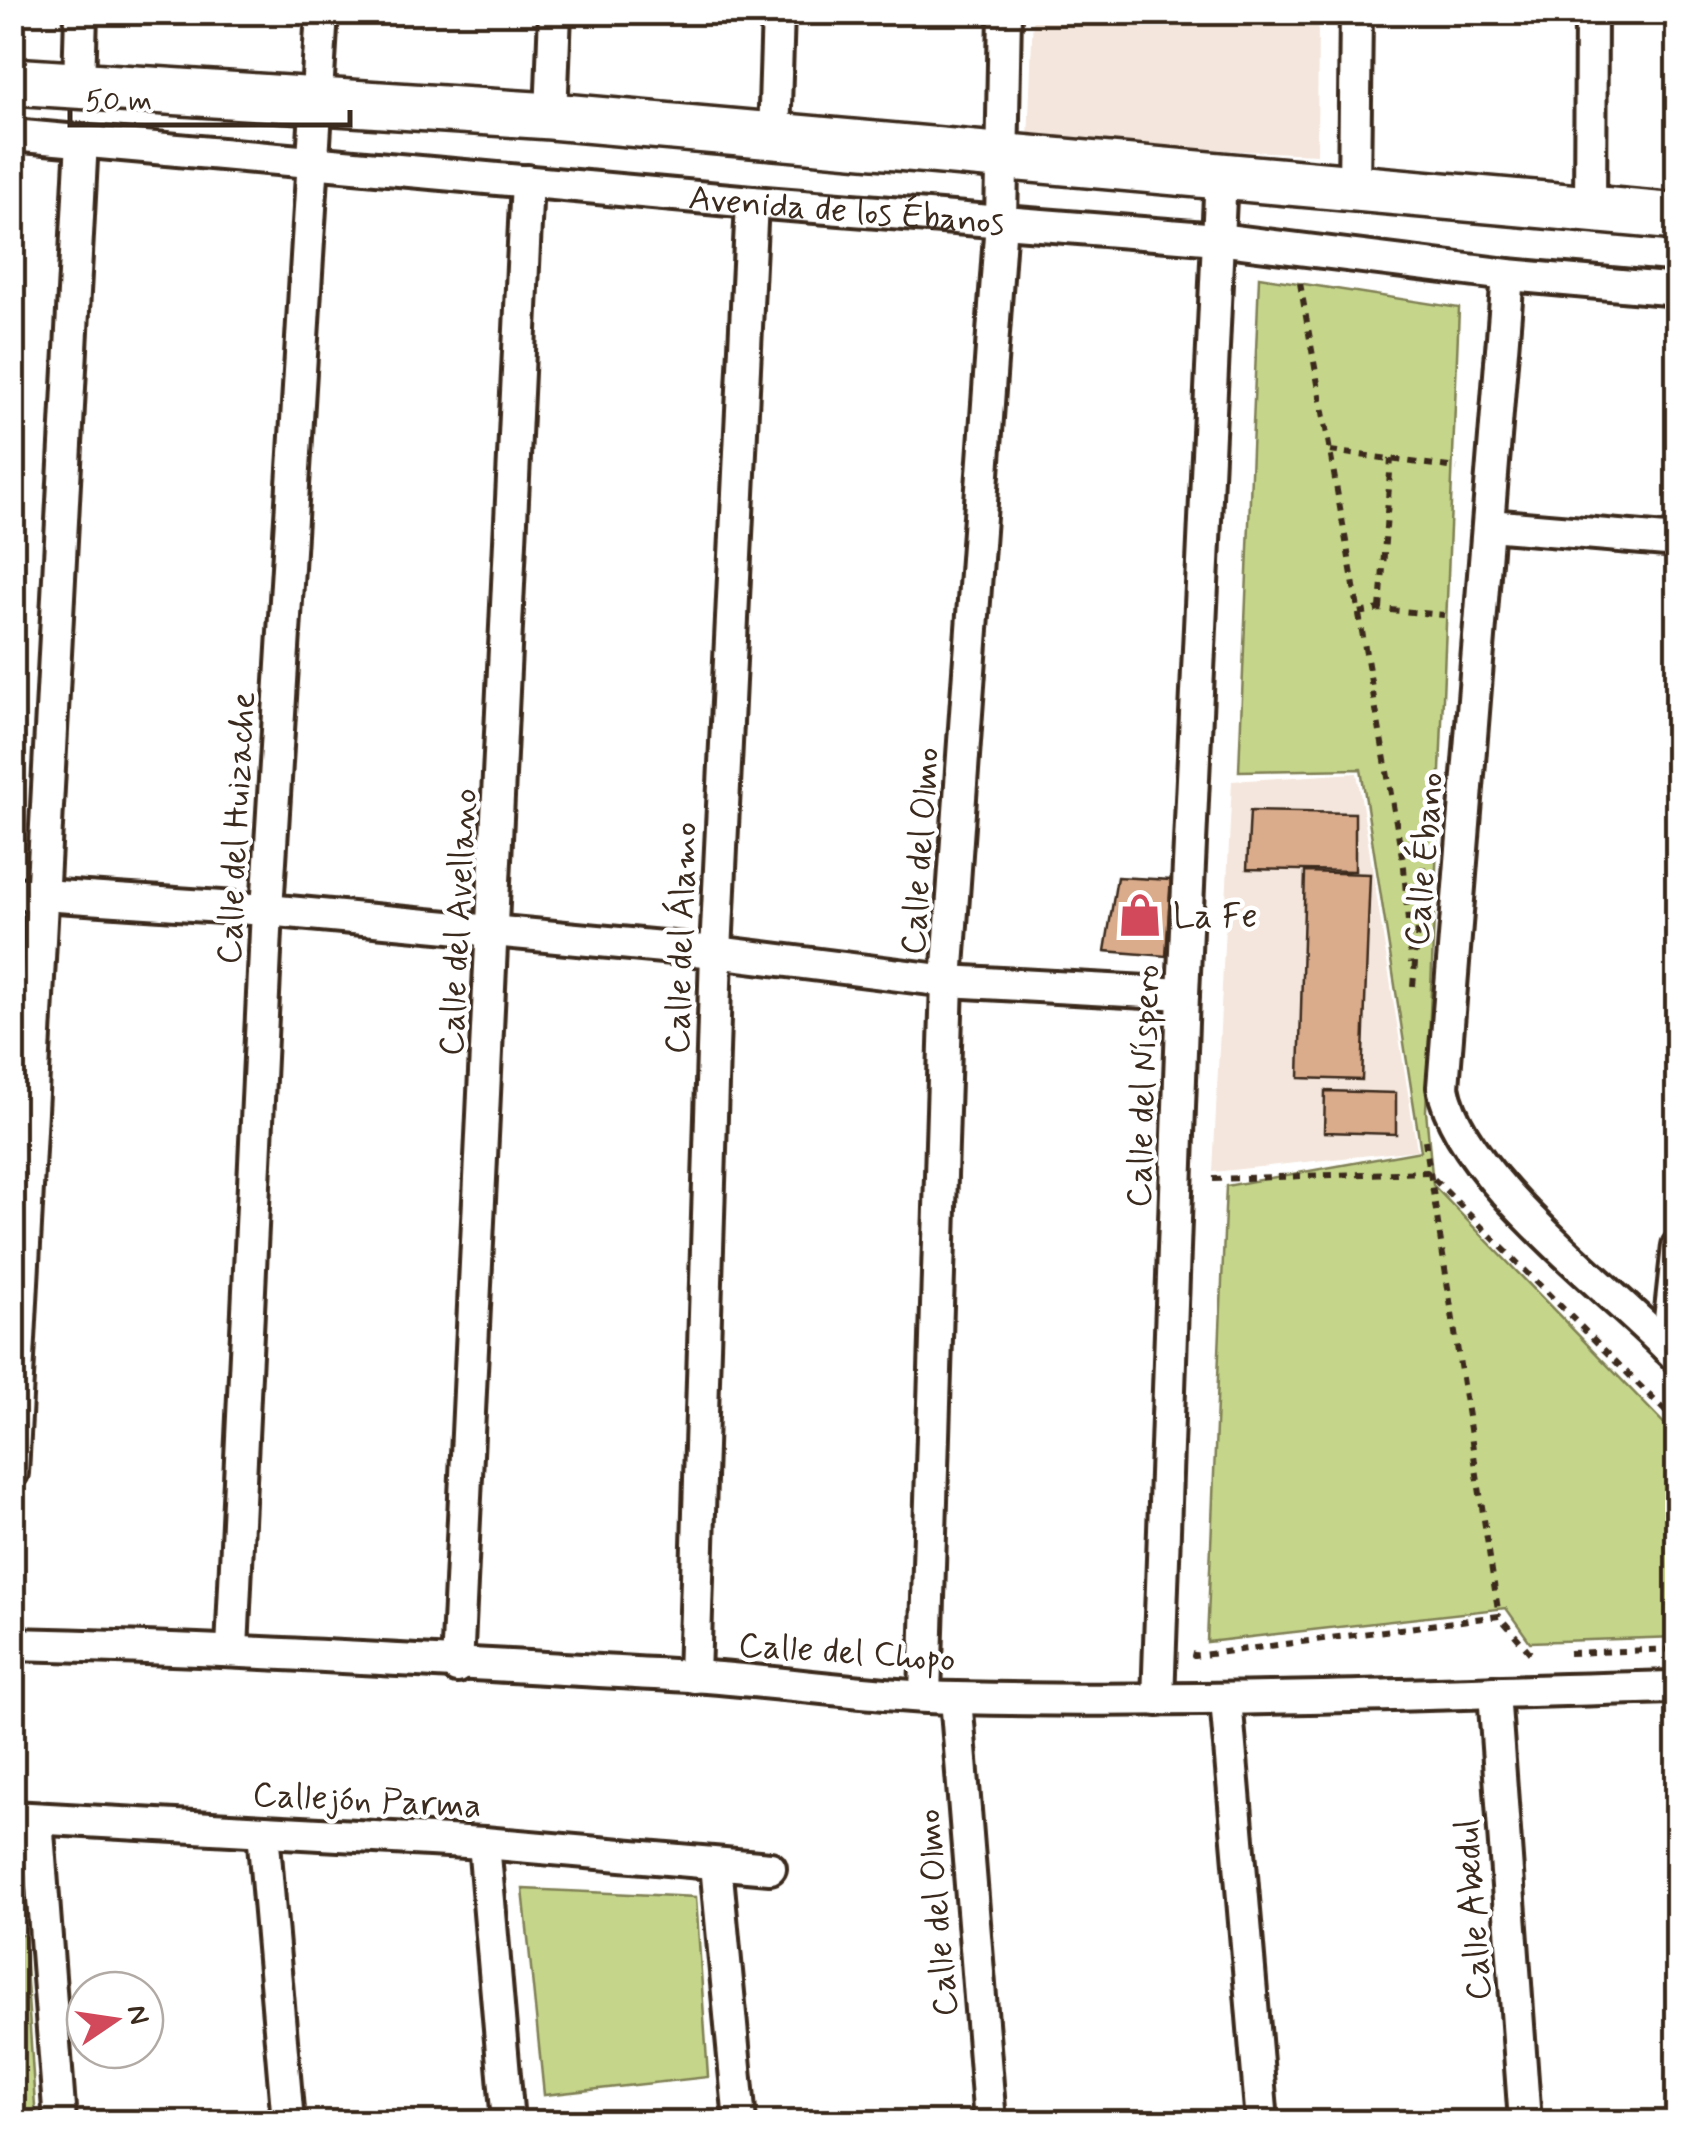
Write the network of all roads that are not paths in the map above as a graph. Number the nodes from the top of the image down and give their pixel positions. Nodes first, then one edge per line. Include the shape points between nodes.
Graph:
1 (81, 12) edge
2 (322, 12) edge
3 (555, 12) edge
4 (778, 12) edge
5 (1005, 12) edge
6 (1356, 12) edge
7 (1592, 12) edge
8 (12, 81) edge
9 (78, 86) junction
10 (319, 102) junction
11 (551, 116) junction
12 (12, 135) edge
13 (774, 138) junction
14 (82, 140) junction
15 (1004, 156) junction
16 (316, 162) junction
17 (1221, 176) junction
18 (527, 181) junction
19 (1354, 189) junction
20 (752, 202) junction
21 (1590, 209) junction
22 (1678, 218) edge
23 (1000, 221) junction
24 (1218, 239) junction
25 (1508, 276) junction
26 (1678, 290) edge
27 (1489, 525) junction
28 (1678, 541) edge
29 (12, 893) edge
30 (46, 897) junction
31 (267, 910) junction
32 (495, 933) junction
33 (716, 952) junction
34 (947, 981) junction
35 (1183, 994) junction
36 (1678, 1246) edge
37 (1672, 1352) edge
38 (12, 1473) edge
39 (12, 1644) edge
40 (232, 1649) junction
41 (458, 1667) junction
42 (694, 1676) junction
43 (1678, 1687) edge
44 (1494, 1692) junction
45 (925, 1696) junction
46 (956, 1698) junction
47 (1226, 1699) junction
48 (1158, 1700) junction
49 (24, 1818) edge
50 (263, 1831) junction
51 (484, 1843) junction
52 (716, 1864) junction
53 (770, 1868) dead end
54 (60, 2122) edge
55 (288, 2122) edge
56 (508, 2122) edge
57 (740, 2122) edge
58 (990, 2122) edge
59 (1262, 2122) edge
60 (1525, 2122) edge

1 - 9 street
2 - 10 street, Calle del Huizache
3 - 11 street
4 - 13 street
5 - 15 street, Calle del Olmo
6 - 19 street
7 - 21 street
8 - 9 street, Avenida de los Ébanos
9 - 10 street, Avenida de los Ébanos
10 - 11 street, Avenida de los Ébanos
10 - 16 street, Calle del Huizache
11 - 13 street, Avenida de los Ébanos
12 - 14 street, Avenida de los Ébanos
13 - 15 street, Avenida de los Ébanos
14 - 16 street, Avenida de los Ébanos
14 - 30 street
15 - 17 street, Avenida de los Ébanos
15 - 23 street, Calle del Olmo
16 - 18 street, Avenida de los Ébanos
16 - 31 street, Calle del Huizache
17 - 19 street, Avenida de los Ébanos
17 - 24 street, Calle del Níspero
18 - 20 street, Avenida de los Ébanos
18 - 32 street, Calle del Avellano
19 - 21 street, Avenida de los Ébanos
20 - 23 street, Avenida de los Ébanos
20 - 33 street, Calle del Álamo
21 - 22 street, Avenida de los Ébanos
23 - 24 street, Avenida de los Ébanos
23 - 34 street, Calle del Olmo
24 - 25 street, Avenida de los Ébanos
24 - 35 street, Calle del Níspero
25 - 26 street, Avenida de los Ébanos
25 - 27 street, Calle Ébano
27 - 28 street
27 - 37 street, Calle Ébano via 1442,1064 1446,1108 1491,1178
29 - 30 street
30 - 31 street
30 - 38 street
31 - 32 street
31 - 40 street, Calle del Huizache
32 - 33 street
32 - 41 street, Calle del Avellano
33 - 34 street
33 - 42 street, Calle del Álamo
34 - 35 street
34 - 45 street, Calle del Olmo
35 - 48 street, Calle del Níspero
36 - 37 street
39 - 40 street, Calle del Chopo
40 - 41 street, Calle del Chopo
41 - 42 street, Calle del Chopo
42 - 45 street, Calle del Chopo
43 - 44 street, Calle del Chopo
44 - 47 street, Calle del Chopo
44 - 60 street, Calle Abedul
45 - 46 street, Calle del Chopo
46 - 48 street, Calle del Chopo
46 - 58 street, Calle del Olmo
47 - 48 street, Calle del Chopo
47 - 59 street
49 - 50 street, Callejón Parma
49 - 54 street
50 - 51 street, Callejón Parma
50 - 55 street
51 - 52 street, Callejón Parma
51 - 56 street
52 - 53 street, Callejón Parma
52 - 57 street

